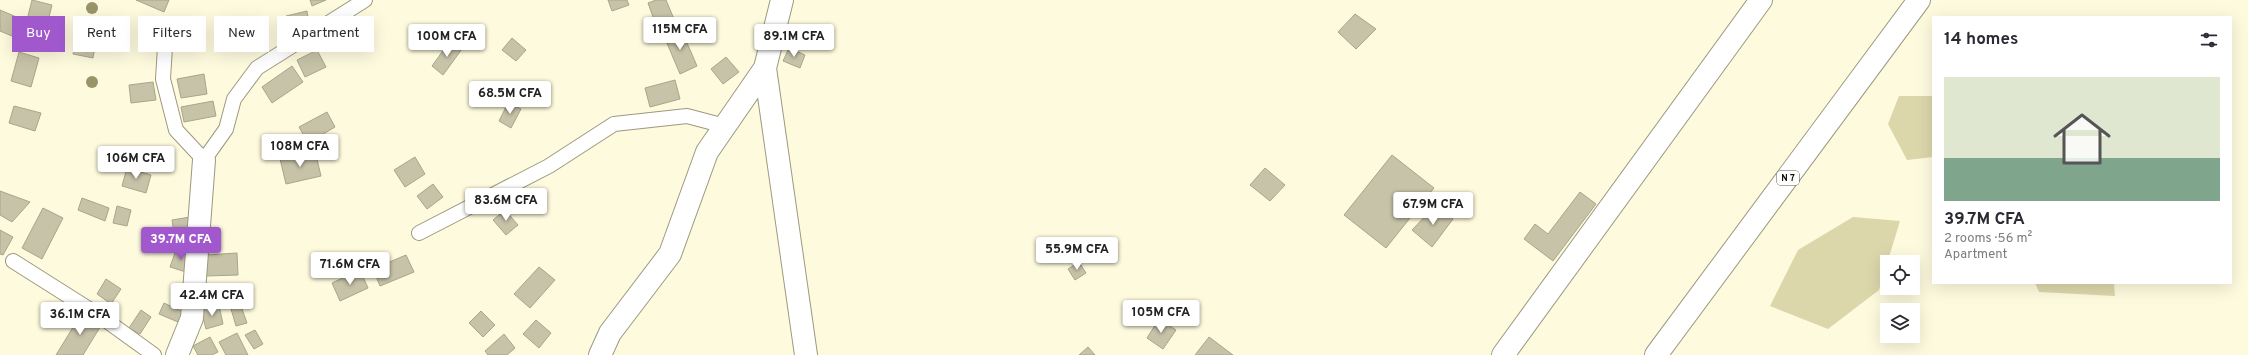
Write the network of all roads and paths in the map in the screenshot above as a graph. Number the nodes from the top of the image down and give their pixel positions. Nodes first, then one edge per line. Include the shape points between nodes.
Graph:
1 (366, 0) edge
2 (782, 0) edge
3 (1761, 0) edge
4 (1919, 0) edge
5 (165, 52) edge
6 (765, 68) junction
7 (725, 126) junction
8 (204, 160) junction
9 (419, 233) dead end
10 (13, 261) dead end
11 (154, 355) edge
12 (177, 355) edge
13 (600, 355) edge
14 (806, 355) edge
15 (1503, 355) edge
16 (1656, 355) edge

1 - 8 lane via 257,68 234,99 226,129
2 - 6 main road
3 - 15 main road
4 - 16 main road, N 7
5 - 8 lane via 163,79 176,130
6 - 7 main road
6 - 14 main road
7 - 9 lane via 687,116 614,124 549,166
7 - 13 main road via 707,152 670,254 610,333
8 - 12 main road via 192,318
10 - 11 lane via 100,316

